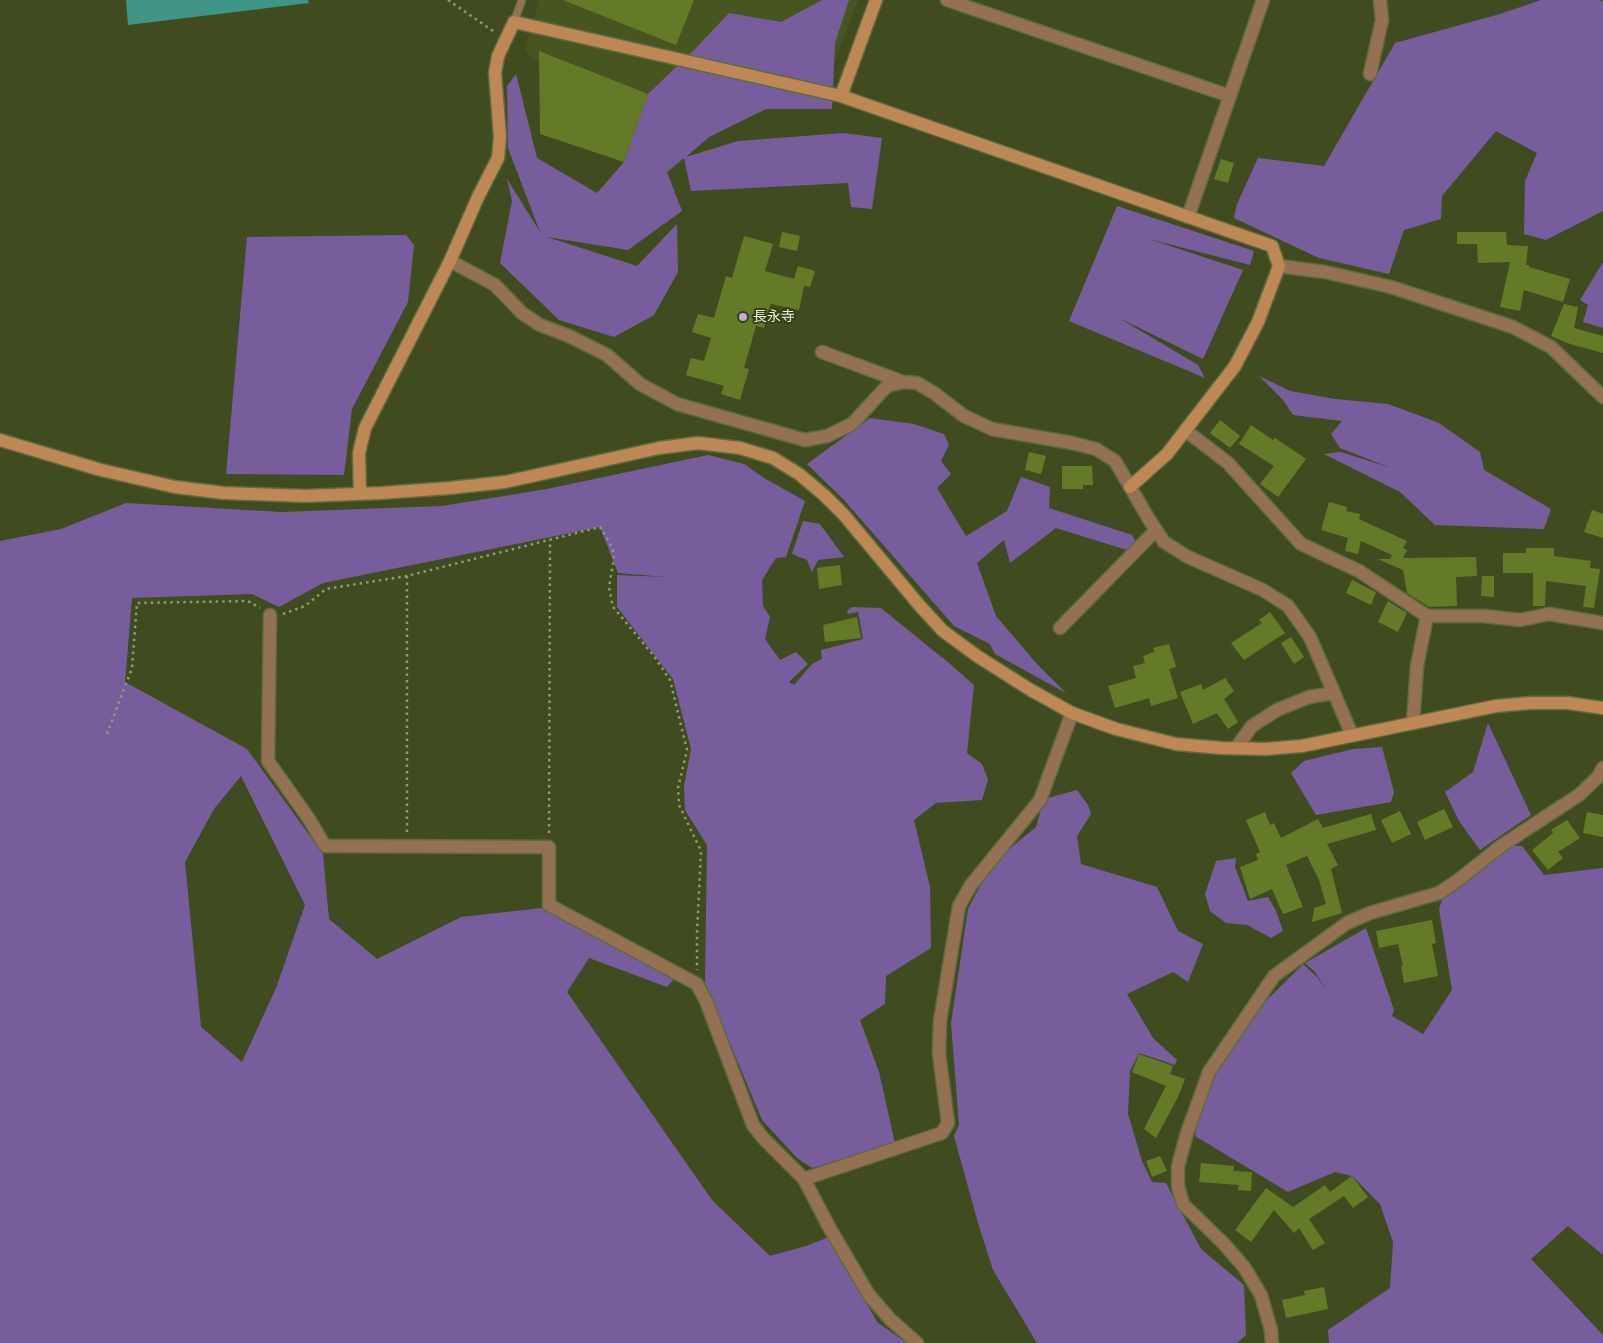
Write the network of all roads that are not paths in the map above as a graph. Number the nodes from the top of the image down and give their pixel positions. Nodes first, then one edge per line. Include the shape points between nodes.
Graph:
1 (522, 0) edge
2 (876, 0) edge
3 (947, 0) edge
4 (1263, 0) edge
5 (1380, 0) edge
6 (514, 22) junction
7 (1370, 74) dead end
8 (841, 96) junction
9 (1230, 96) junction
10 (1188, 217) junction
11 (450, 261) junction
12 (1280, 266) junction
13 (822, 352) dead end
14 (903, 382) junction
15 (1603, 398) edge
16 (1185, 430) junction
17 (0, 440) edge
18 (1130, 487) junction
19 (360, 494) junction
20 (1156, 530) junction
21 (270, 615) road end
22 (1427, 616) junction
23 (1603, 623) edge
24 (1060, 628) dead end
25 (1334, 693) junction
26 (1603, 708) edge
27 (1072, 712) junction
28 (1413, 723) junction
29 (1352, 735) junction
30 (1236, 748) junction
31 (1603, 768) edge
32 (804, 1179) junction
33 (917, 1343) edge
34 (1272, 1343) edge

1 - 6 lane
2 - 8 street
3 - 9 street
4 - 9 street
5 - 7 street via 1382,20
6 - 8 street
6 - 11 street via 498,56 495,73 500,137 498,158
8 - 10 street
9 - 10 street
10 - 12 street via 1272,246
11 - 14 street via 495,285 540,325 607,355 640,384 677,404 806,440 827,436 852,424 887,386
11 - 19 street via 365,428 359,453
12 - 15 street via 1391,287 1513,327 1551,347
12 - 16 street via 1236,366
13 - 14 street
14 - 18 street via 916,383 964,416 992,429 1096,449 1115,461
16 - 18 street via 1167,454
16 - 22 street via 1228,463 1301,544 1358,571
17 - 19 street via 101,470 175,487 306,496
18 - 20 street
19 - 27 street via 505,482 659,448 698,443 740,448 773,458 800,474 844,515 943,631 984,661
20 - 24 street
20 - 25 street via 1164,542 1188,557 1263,590 1288,606 1310,636
21 - 32 street via 268,761 325,846 549,847 549,905 697,984 753,1125
22 - 23 street via 1520,620 1549,614
22 - 28 street via 1417,666
25 - 29 street
25 - 30 street via 1309,697 1277,710 1252,726
26 - 28 street via 1568,703 1530,703 1496,706
27 - 30 street via 1176,744
27 - 32 street via 1040,800 971,886 959,906 940,1020 938,1052 948,1123 942,1133
28 - 29 street
29 - 30 street via 1302,746
31 - 34 street via 1579,795 1501,846 1457,881 1438,893 1347,923 1274,976 1209,1072 1178,1166 1178,1186 1183,1204 1244,1267 1262,1295
32 - 33 street via 868,1295

